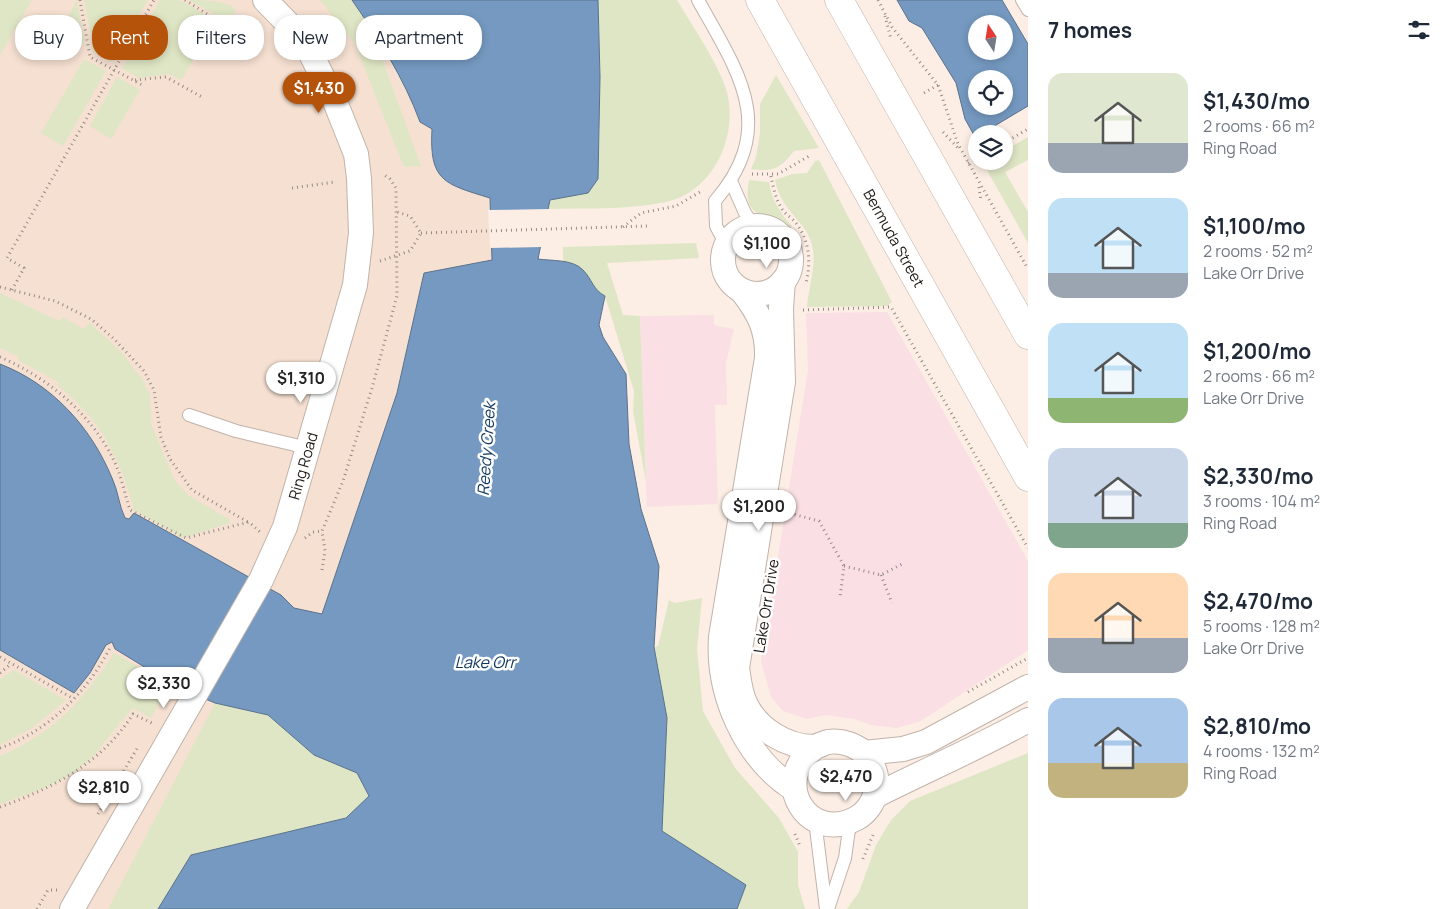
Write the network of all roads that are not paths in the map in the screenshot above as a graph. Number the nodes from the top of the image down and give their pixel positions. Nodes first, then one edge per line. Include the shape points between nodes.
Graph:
1 (265, 0) edge
2 (698, 0) edge
3 (760, 0) edge
4 (839, 0) edge
5 (1022, 0) edge
6 (1028, 10) edge
7 (732, 182) junction
8 (754, 226) junction
9 (726, 245) junction
10 (783, 281) junction
11 (742, 291) junction
12 (1028, 335) edge
13 (189, 415) dead end
14 (308, 448) junction
15 (1028, 477) edge
16 (1028, 687) edge
17 (1028, 720) edge
18 (815, 747) junction
19 (864, 753) junction
20 (794, 789) junction
21 (875, 796) junction
22 (815, 820) junction
23 (850, 822) junction
24 (72, 909) edge
25 (827, 909) edge

1 - 14 street, Ring Road via 304,40 336,104 356,154 359,178 358,269
2 - 7 lane via 732,61 748,108 748,134
3 - 15 main road, Bermuda Street
4 - 12 main road
5 - 6 lane
7 - 8 lane
7 - 9 lane via 715,201 716,226
8 - 9 street via 738,232
8 - 10 street via 776,232 786,244 791,260
9 - 11 street via 723,267 734,285
10 - 11 street via 764,293
10 - 18 street, Lake Orr Drive via 783,382 737,668 746,706 760,723 783,740
11 - 20 street via 763,322 768,358 721,637 721,666 730,703 744,733 777,778
13 - 14 lane via 236,431
14 - 24 street, Ring Road via 285,527 261,580
16 - 19 street via 926,742
17 - 21 street
18 - 19 street via 827,742 840,742 853,745
18 - 20 street via 798,764
19 - 21 street via 876,773
20 - 22 street via 797,801
21 - 23 street via 861,816
22 - 23 street via 833,824
22 - 25 lane
23 - 25 lane via 842,868

